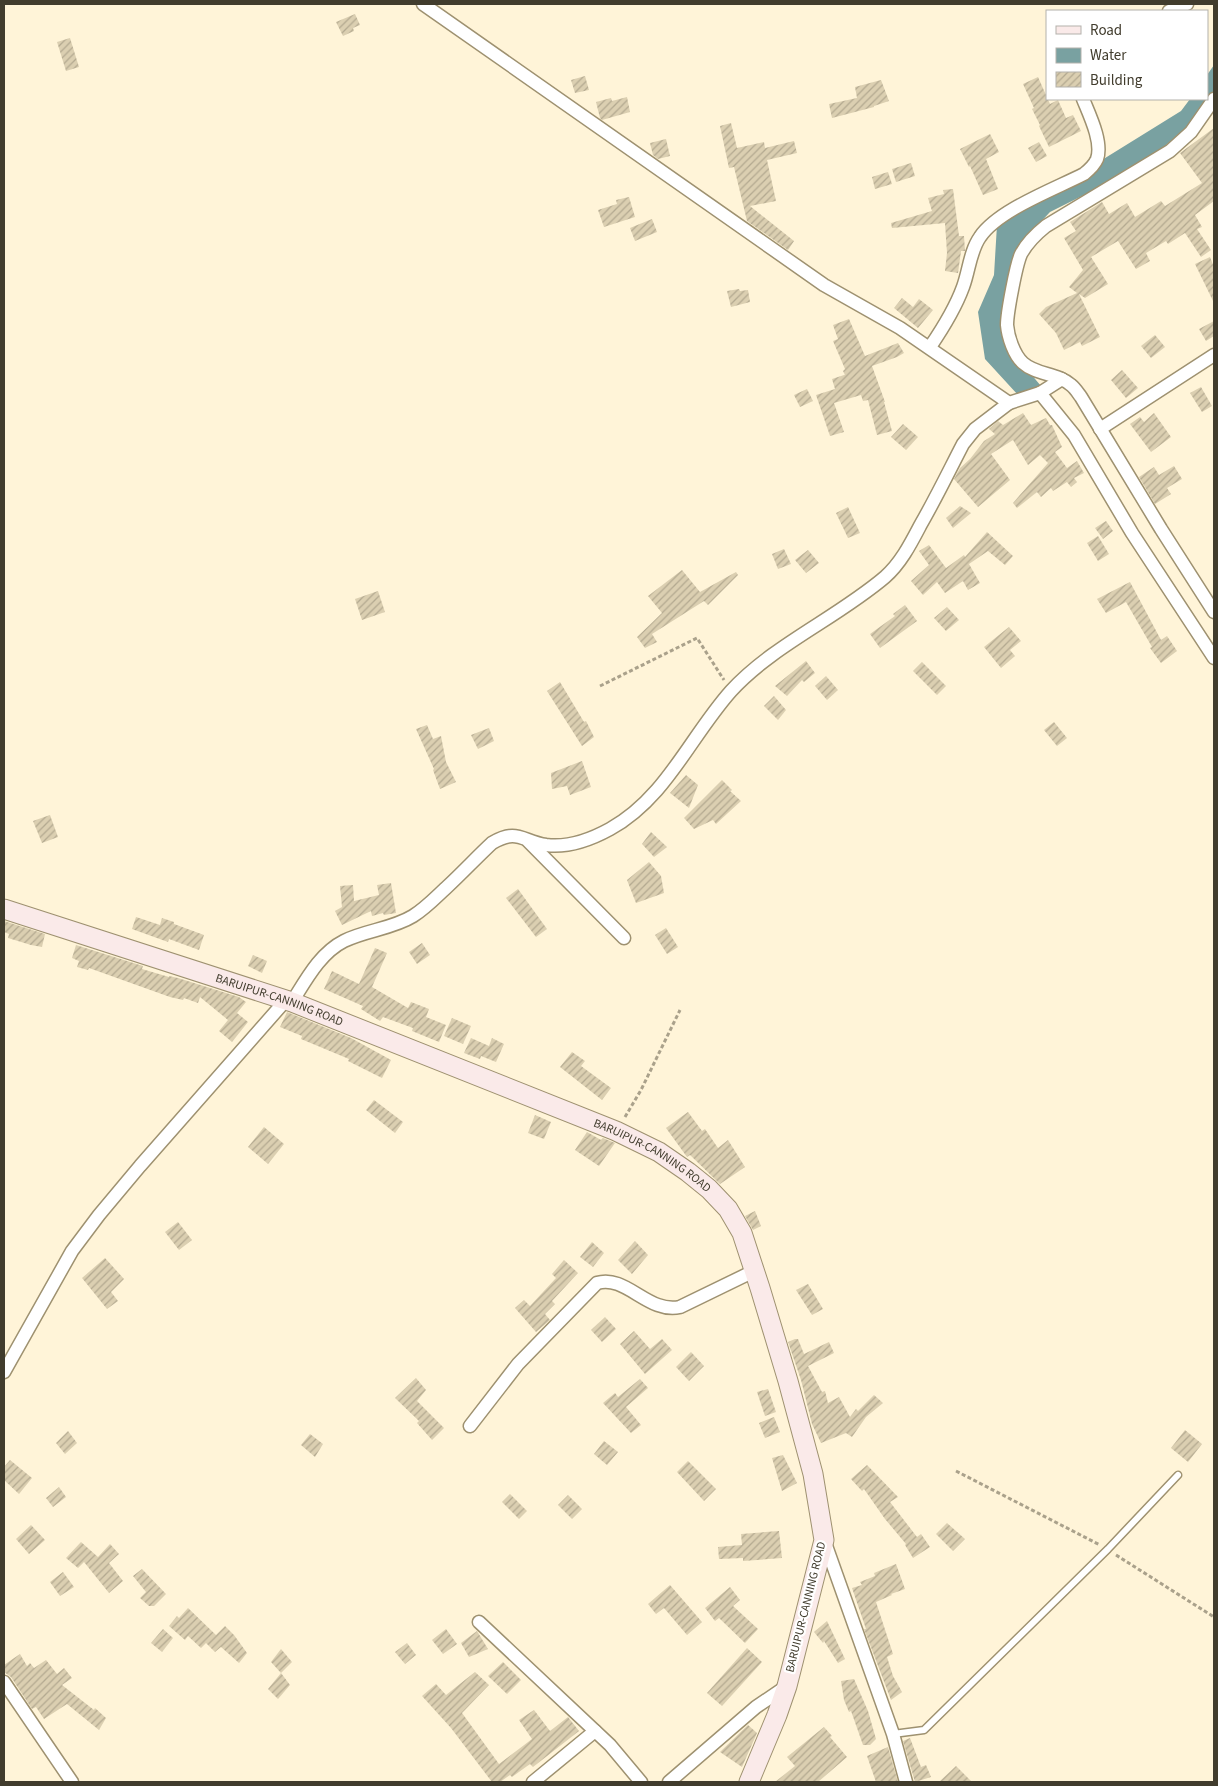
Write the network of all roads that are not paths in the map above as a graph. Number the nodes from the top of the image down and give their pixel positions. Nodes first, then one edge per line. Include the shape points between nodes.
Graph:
1 (423, 4) edge
2 (1187, 4) edge
3 (1172, 10) edge
4 (1214, 99) edge
5 (1083, 100) edge
6 (930, 347) junction
7 (1214, 355) edge
8 (1062, 379) junction
9 (1040, 393) junction
10 (1009, 403) junction
11 (1100, 429) junction
12 (1214, 612) edge
13 (1214, 658) edge
14 (524, 837) junction
15 (4, 909) edge
16 (624, 938) dead end
17 (289, 1001) junction
18 (754, 1271) junction
19 (4, 1372) edge
20 (470, 1426) dead end
21 (1178, 1476) dead end
22 (824, 1540) junction
23 (479, 1622) dead end
24 (4, 1682) edge
25 (787, 1686) junction
26 (595, 1731) junction
27 (893, 1734) junction
28 (72, 1782) edge
29 (533, 1782) edge
30 (641, 1782) edge
31 (669, 1782) edge
32 (749, 1782) edge
33 (906, 1782) edge

1 - 6 street via 824,285
2 - 3 street
4 - 8 street via 1192,132 1170,151 1046,226 1022,252 1017,263 1007,325 1016,356 1032,369
5 - 6 street via 1094,125 1098,152 1092,167 994,222 980,237 954,312
6 - 10 street
7 - 11 street
8 - 9 street
8 - 11 street via 1081,397
9 - 10 street
9 - 13 street via 1074,435 1132,533
10 - 14 street via 975,429 963,444 908,548 886,576 754,668 707,722 667,779 634,814 586,841 564,846 545,845
11 - 12 street
14 - 16 street
14 - 17 street via 507,836 492,843 414,915 332,949
15 - 17 main road, BARUIPUR-CANNING ROAD
17 - 18 main road, BARUIPUR-CANNING ROAD via 616,1131 659,1152 709,1189 728,1209 742,1233
17 - 19 street via 99,1215 72,1251
18 - 20 street via 672,1309 656,1305 609,1281 597,1284 518,1364
18 - 22 main road, BARUIPUR-CANNING ROAD via 813,1474
21 - 27 lane via 924,1730
22 - 25 main road, BARUIPUR-CANNING ROAD
22 - 27 street
23 - 26 street
24 - 28 street
25 - 31 street via 756,1707
25 - 32 main road, BARUIPUR-CANNING ROAD
26 - 29 street
26 - 30 street
27 - 33 street

